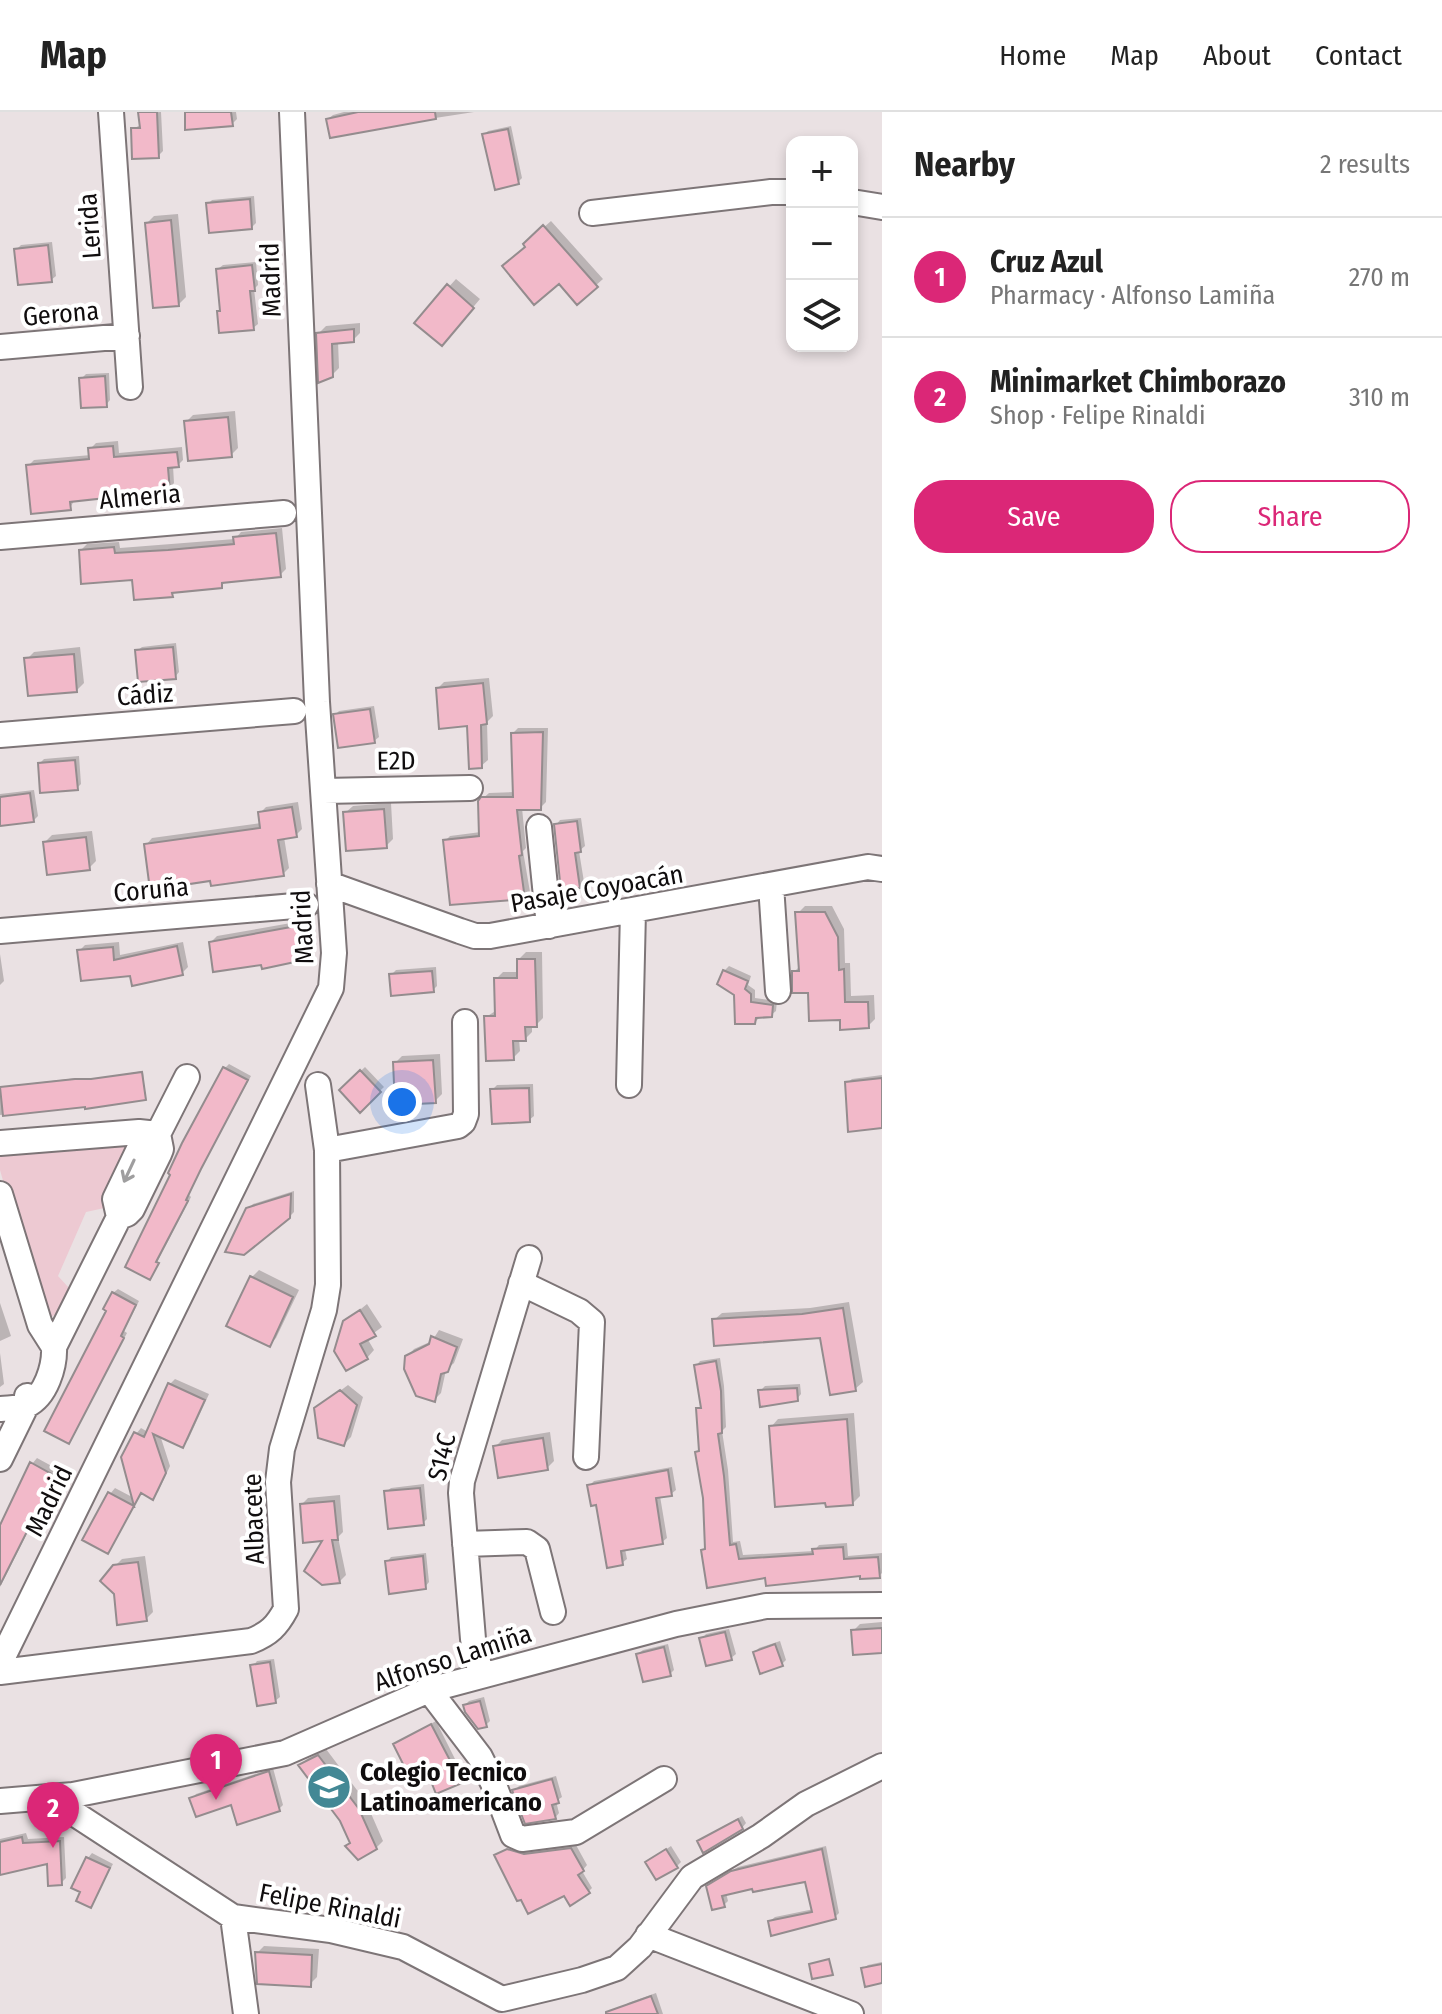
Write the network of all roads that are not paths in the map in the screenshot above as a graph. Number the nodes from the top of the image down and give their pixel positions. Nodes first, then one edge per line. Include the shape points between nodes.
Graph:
1 (111, 112) edge
2 (292, 112) edge
3 (786, 192) edge
4 (858, 203) edge
5 (882, 207) edge
6 (592, 213) dead end
7 (127, 336) junction
8 (0, 347) edge
9 (130, 387) dead end
10 (284, 513) dead end
11 (0, 537) edge
12 (294, 711) dead end
13 (0, 735) edge
14 (470, 788) dead end
15 (324, 791) junction
16 (539, 827) dead end
17 (882, 869) edge
18 (329, 884) junction
19 (771, 885) junction
20 (306, 905) dead end
21 (633, 911) junction
22 (549, 926) junction
23 (0, 931) edge
24 (778, 991) dead end
25 (465, 1022) dead end
26 (187, 1077) dead end
27 (318, 1085) dead end
28 (629, 1085) dead end
29 (158, 1134) junction
30 (0, 1143) edge
31 (327, 1150) junction
32 (0, 1194) edge
33 (529, 1258) dead end
34 (521, 1283) junction
35 (54, 1347) junction
36 (26, 1406) junction
37 (0, 1409) edge
38 (586, 1457) dead end
39 (0, 1459) edge
40 (465, 1544) junction
41 (882, 1605) edge
42 (553, 1612) dead end
43 (0, 1663) edge
44 (0, 1672) edge
45 (481, 1675) junction
46 (429, 1690) junction
47 (882, 1766) edge
48 (664, 1779) dead end
49 (49, 1797) junction
50 (0, 1801) edge
51 (233, 1917) junction
52 (648, 1935) junction
53 (506, 2007) edge
54 (246, 2014) edge
55 (851, 2014) edge

1 - 7 street, Lerida
2 - 15 street, Madrid
3 - 6 street
4 - 5 street
7 - 8 street, Gerona
7 - 9 street, Lerida
10 - 11 street, Almeria
12 - 13 street, Cádiz
14 - 15 street, E2D
15 - 18 street, Madrid
16 - 22 street
17 - 19 street, Pasaje Coyoacán
18 - 22 street, Pasaje Coyoacán via 475,936
18 - 43 street, Madrid via 334,973 324,1007
19 - 21 street, Pasaje Coyoacán
19 - 24 street
20 - 23 street, Coruña
21 - 22 street, Pasaje Coyoacán
21 - 28 street
25 - 31 street via 463,1122
26 - 29 street
27 - 31 street, Albacete
29 - 30 street
29 - 35 street via 141,1145 115,1199 119,1217
31 - 44 street, Albacete via 328,1285 282,1449 278,1482 286,1609 277,1625 251,1641
32 - 35 street via 40,1325
33 - 34 street, S14C
34 - 38 street via 592,1322
34 - 40 street, S14C via 462,1481
35 - 36 street via 41,1354
36 - 37 street
36 - 39 street
40 - 42 street via 533,1544
40 - 45 street, S14C
41 - 45 street, Alfonso Lamiña via 766,1606
45 - 46 street, Alfonso Lamiña
46 - 48 street via 480,1757 513,1835 522,1839 576,1832
46 - 49 street, Alfonso Lamiña via 285,1753
47 - 52 street, Felipe Rinaldi via 806,1804 692,1877
49 - 50 street, Alfonso Lamiña
49 - 51 street, Felipe Rinaldi
51 - 53 street, Felipe Rinaldi via 331,1930 403,1947
51 - 54 street
52 - 53 street, Felipe Rinaldi via 617,1968
52 - 55 street

